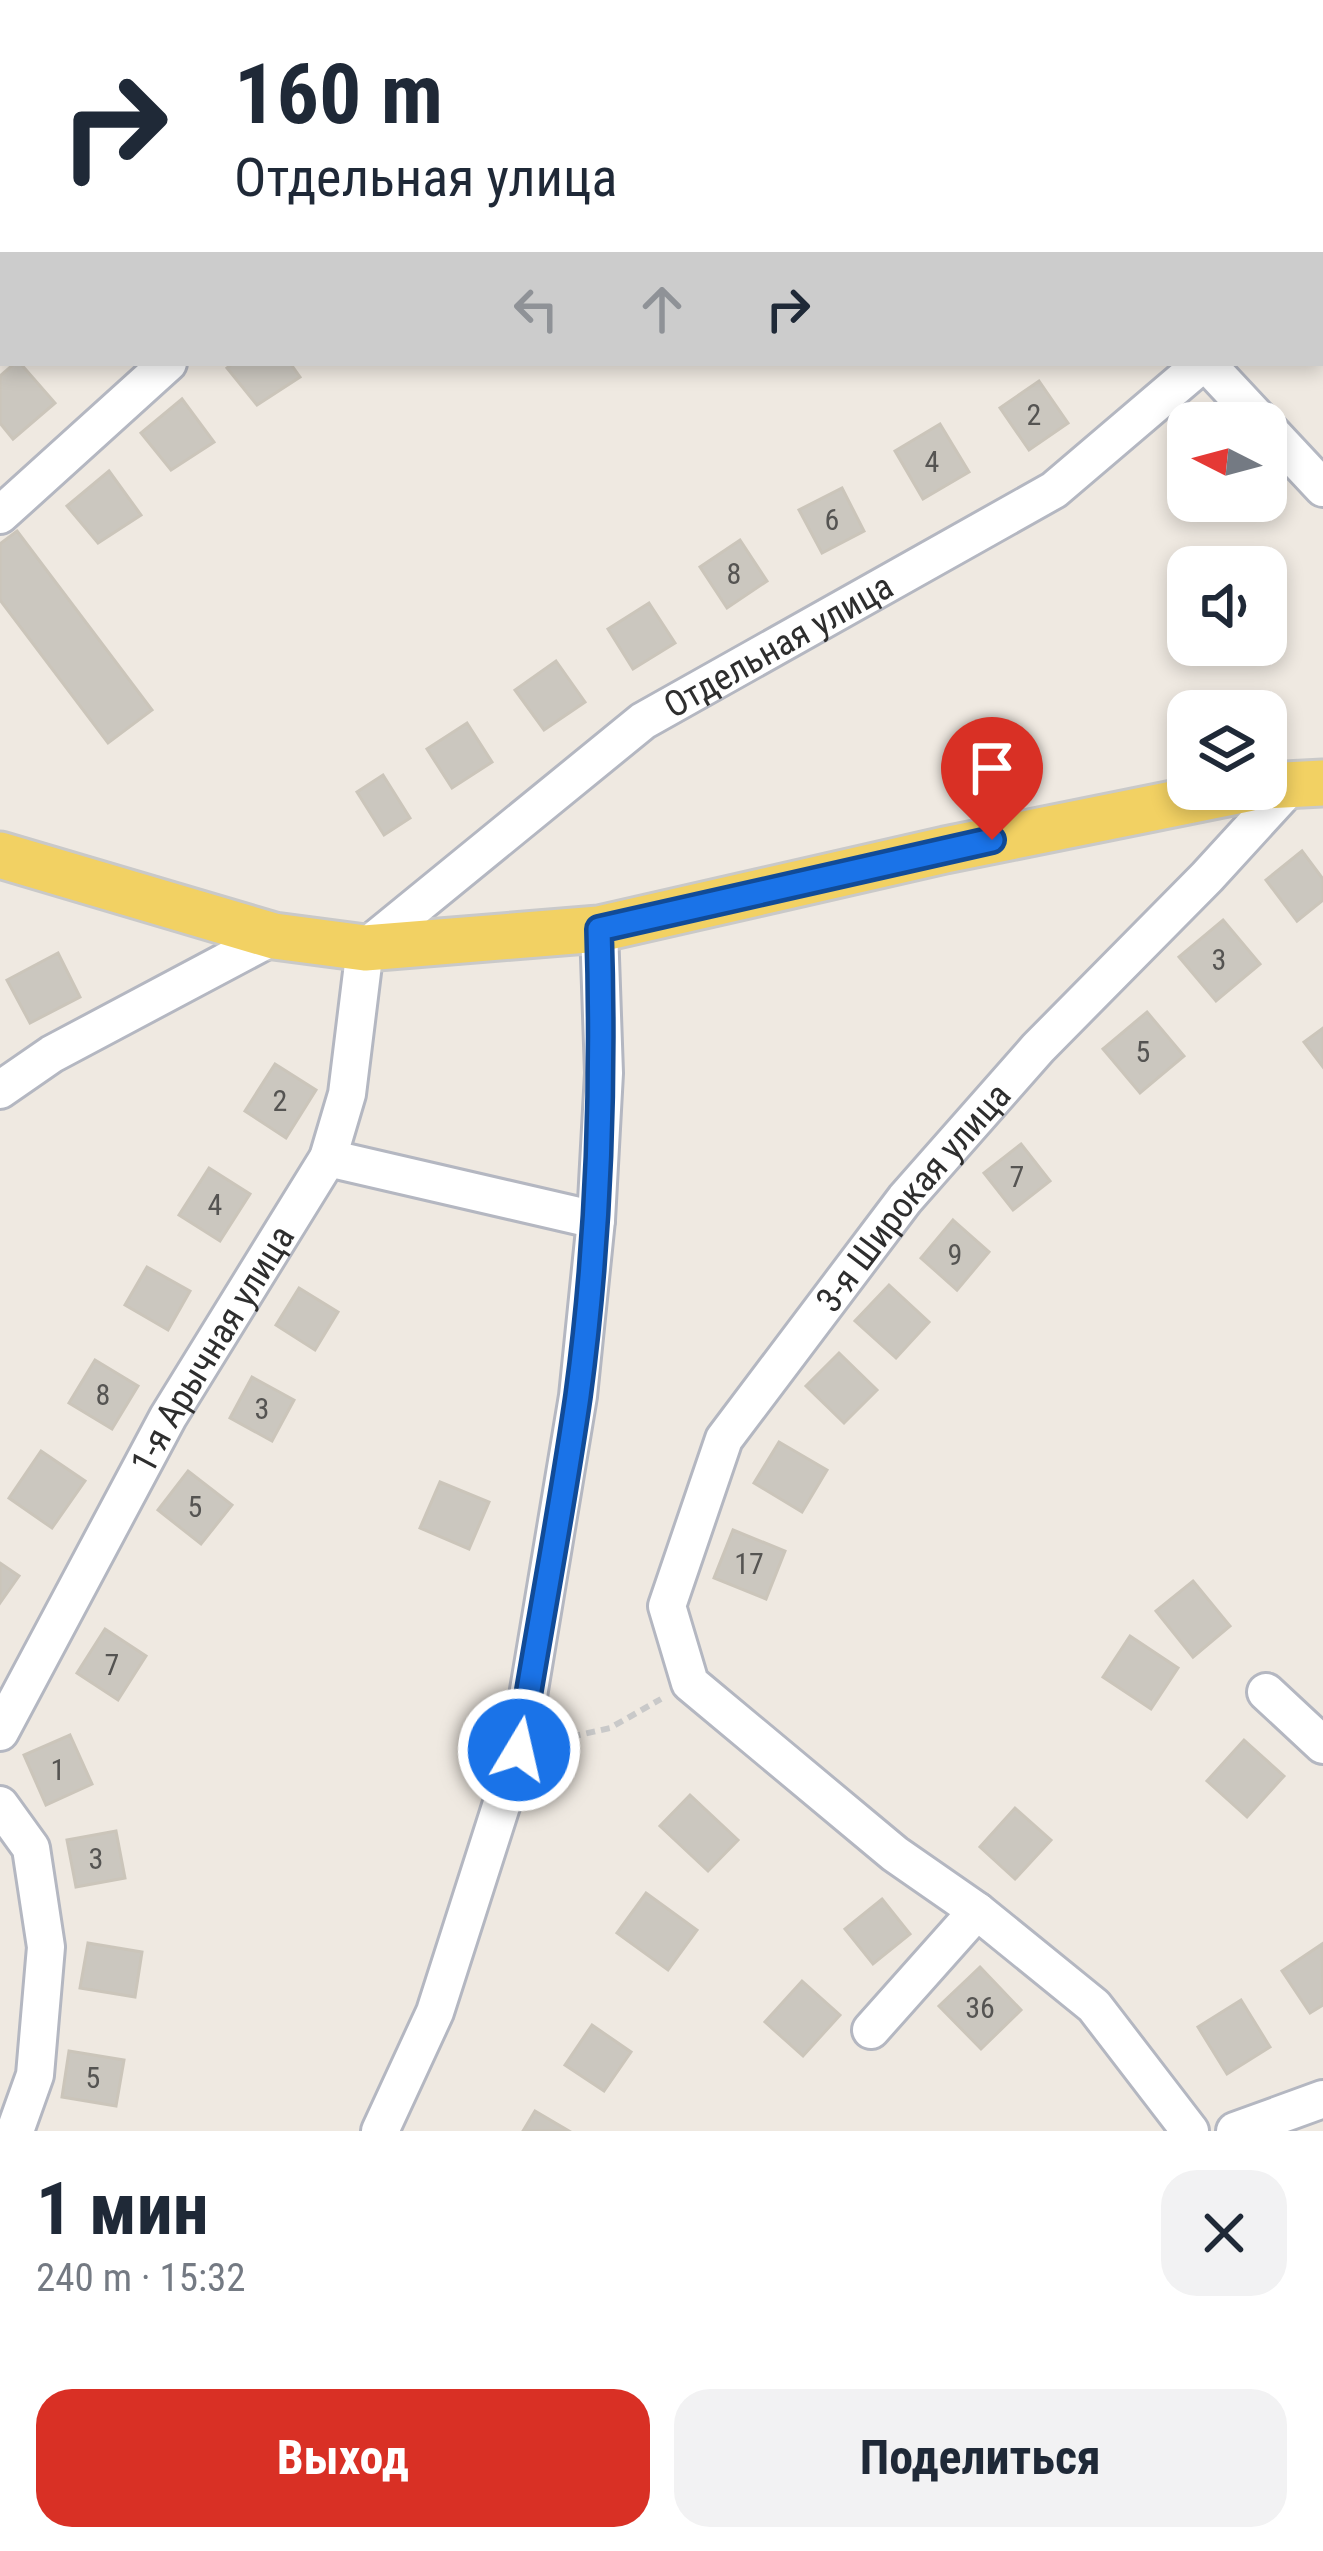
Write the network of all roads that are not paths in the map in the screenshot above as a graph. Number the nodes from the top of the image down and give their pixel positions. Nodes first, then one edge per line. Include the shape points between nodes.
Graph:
1 (165, 366) edge
2 (1201, 366) edge
3 (1208, 366) edge
4 (1242, 402) edge
5 (1287, 450) edge
6 (1323, 488) edge
7 (0, 514) edge
8 (1294, 784) edge
9 (1167, 805) edge
10 (3, 855) edge
11 (599, 929) junction
12 (274, 936) junction
13 (365, 948) junction
14 (0, 1090) edge
15 (328, 1158) junction
16 (596, 1220) junction
17 (1266, 1693) dead end
18 (0, 1732) edge
19 (1323, 1745) edge
20 (0, 1804) edge
21 (977, 1911) junction
22 (871, 2030) dead end
23 (1323, 2099) edge
24 (15, 2131) edge
25 (380, 2131) edge
26 (1190, 2131) edge
27 (1235, 2131) edge

1 - 7 street
2 - 13 street, Отдельная улица via 1054,490 644,721
3 - 4 street
5 - 6 street
8 - 21 street, 3-я Широкая улица via 1038,1048 905,1199 724,1438 668,1606 690,1683 895,1854
9 - 11 main road
10 - 12 main road
11 - 13 main road
11 - 16 street via 604,1073
12 - 13 main road
12 - 14 street
13 - 15 street, 1-я Арычная улица via 347,1094
15 - 16 street
15 - 18 street, 1-я Арычная улица via 168,1418
16 - 25 street via 578,1396 519,1750 435,2012
17 - 19 street
20 - 24 street via 31,1848 46,1947 35,2075
21 - 22 street
21 - 26 street via 1094,2006
23 - 27 street

